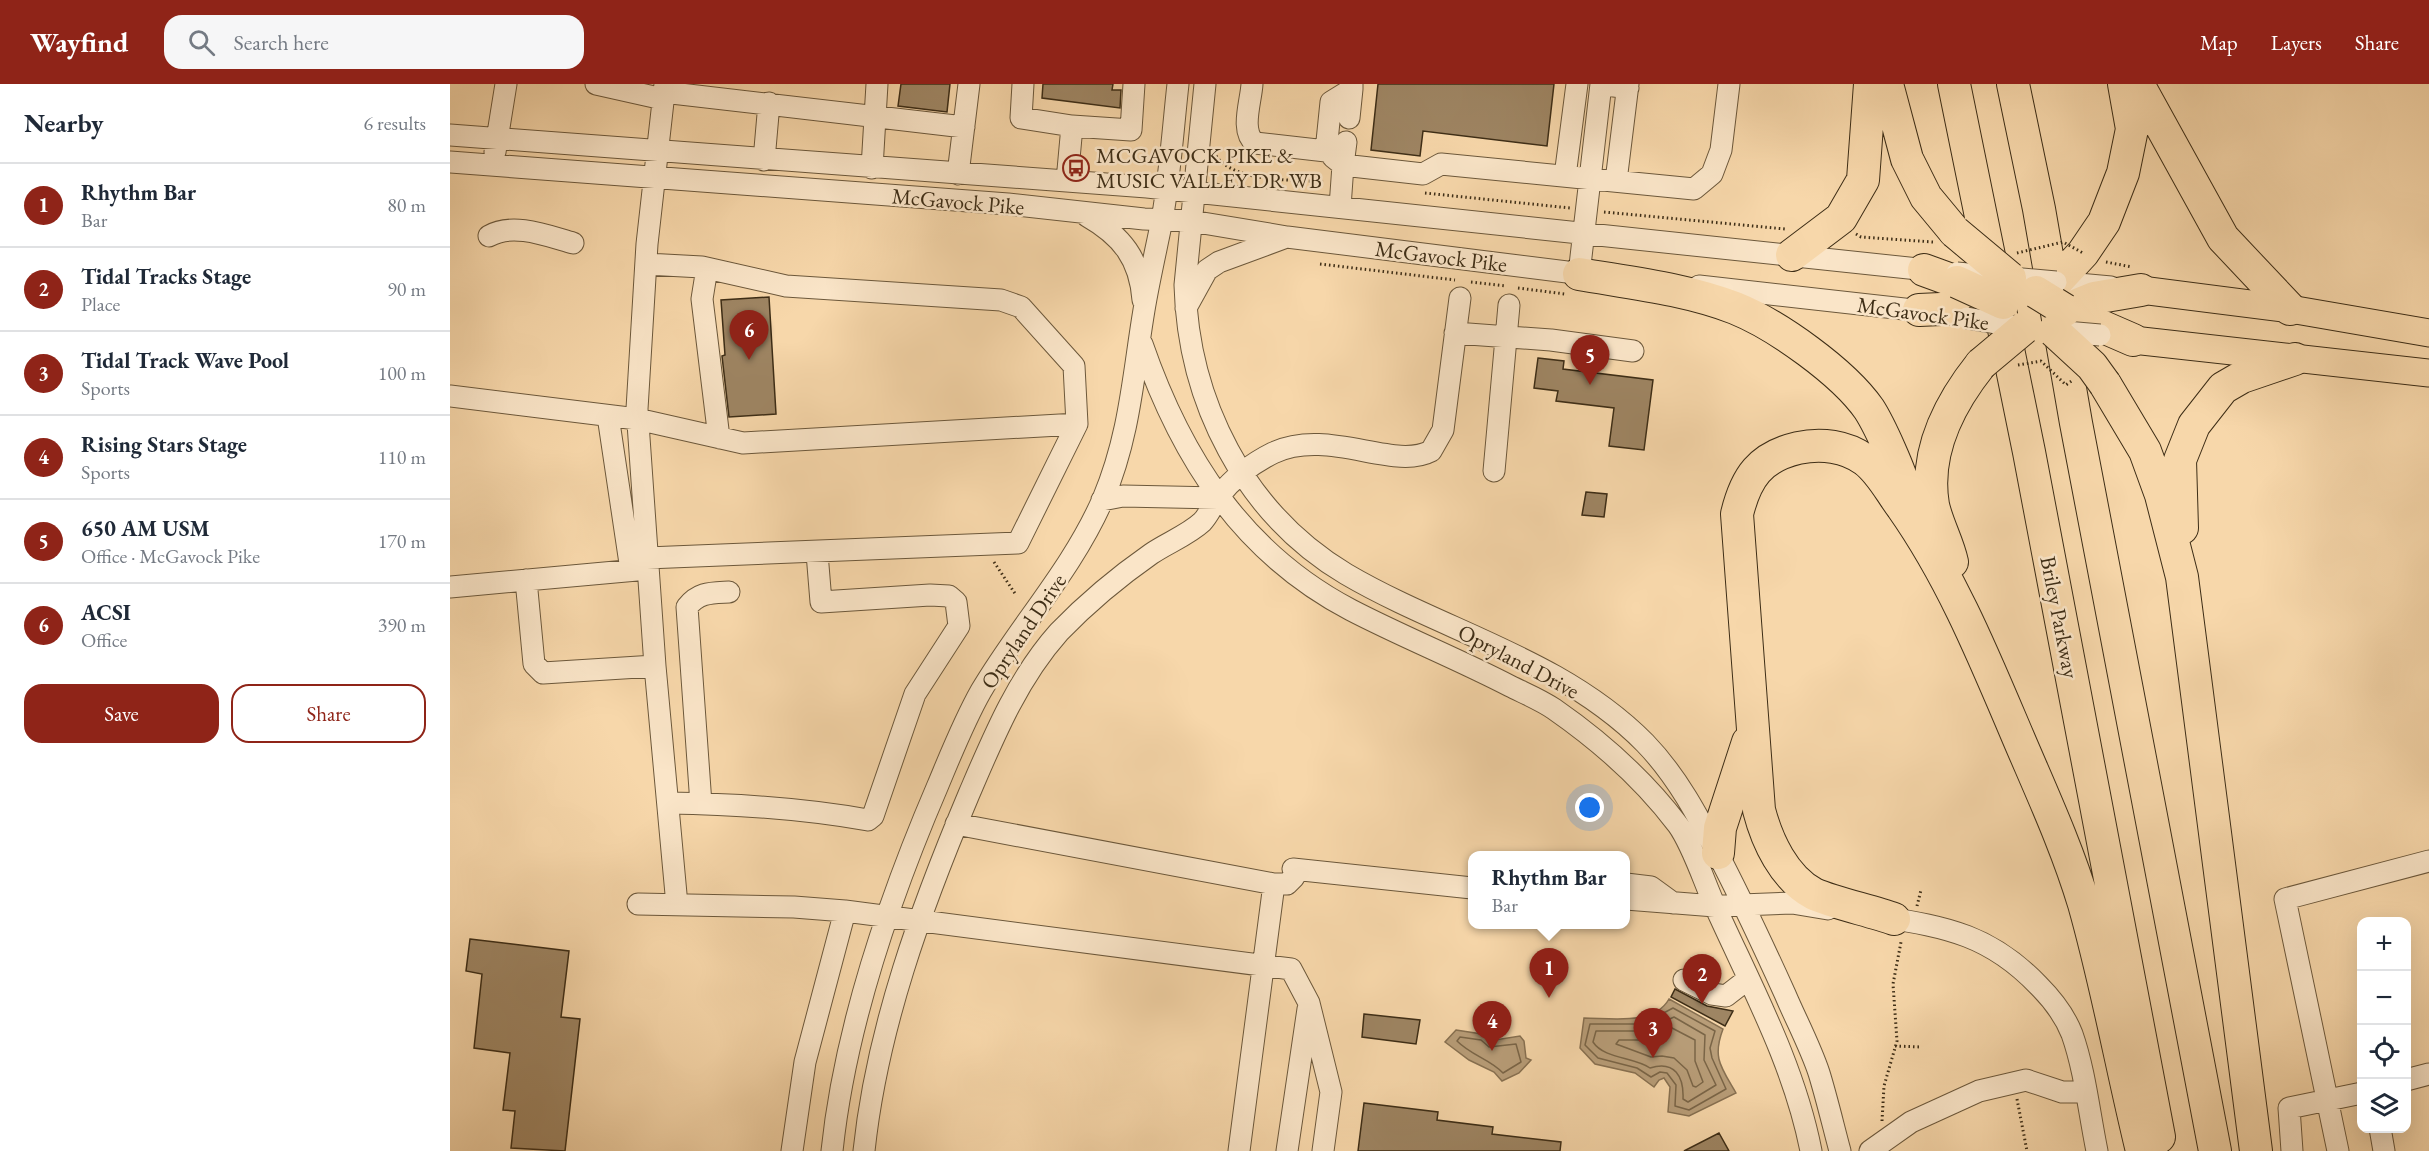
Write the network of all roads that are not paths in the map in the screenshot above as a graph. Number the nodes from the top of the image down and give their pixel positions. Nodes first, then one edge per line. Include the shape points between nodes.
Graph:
1 (506, 84) edge
2 (596, 84) edge
3 (878, 84) edge
4 (969, 84) edge
5 (1023, 84) edge
6 (1134, 84) edge
7 (1178, 84) edge
8 (1205, 84) edge
9 (1252, 84) edge
10 (1577, 84) edge
11 (1729, 84) edge
12 (1870, 84) edge
13 (1887, 84) edge
14 (1954, 84) edge
15 (2013, 84) edge
16 (2124, 84) edge
17 (2138, 84) edge
18 (1628, 86) edge
19 (1352, 87) edge
20 (664, 92) edge
21 (769, 103) junction
22 (874, 117) junction
23 (1349, 118) dead end
24 (1072, 126) junction
25 (964, 127) junction
26 (450, 135) edge
27 (496, 140) junction
28 (1346, 142) dead end
29 (1326, 151) junction
30 (657, 152) junction
31 (764, 160) junction
32 (450, 162) edge
33 (492, 167) junction
34 (872, 168) junction
35 (958, 174) junction
36 (1342, 174) junction
37 (1565, 176) junction
38 (655, 179) junction
39 (1590, 179) junction
40 (1067, 181) junction
41 (1616, 181) junction
42 (1167, 189) junction
43 (1194, 191) junction
44 (1340, 207) junction
45 (1078, 212) junction
46 (1162, 220) junction
47 (1191, 221) junction
48 (1583, 233) junction
49 (489, 236) dead end
50 (1287, 237) junction
51 (1792, 242) junction
52 (573, 243) dead end
53 (646, 264) junction
54 (707, 268) junction
55 (1924, 270) joint
56 (1579, 274) junction
57 (2141, 290) joint
58 (1961, 295) junction
59 (1460, 298) dead end
60 (2033, 299) junction
61 (1509, 305) dead end
62 (1185, 308) junction
63 (2290, 309) junction
64 (1919, 310) joint
65 (2096, 311) junction
66 (1144, 312) junction
67 (1455, 333) junction
68 (2429, 333) edge
69 (1506, 337) junction
70 (2133, 340) joint
71 (1141, 341) junction
72 (1633, 351) dead end
73 (2295, 359) junction
74 (2429, 373) edge
75 (450, 396) edge
76 (608, 416) junction
77 (637, 419) junction
78 (1077, 424) junction
79 (719, 438) junction
80 (1241, 471) junction
81 (1494, 471) dead end
82 (1218, 498) junction
83 (1102, 501) junction
84 (1914, 523) junction
85 (817, 553) junction
86 (642, 566) junction
87 (2182, 577) junction
88 (526, 580) junction
89 (450, 587) edge
90 (729, 592) dead end
91 (1958, 597) junction
92 (655, 666) junction
93 (1753, 724) junction
94 (933, 796) junction
95 (668, 803) junction
96 (701, 804) junction
97 (960, 817) junction
98 (1718, 853) junction
99 (2429, 861) edge
100 (1274, 884) junction
101 (1630, 884) edge
102 (1468, 887) edge
103 (1630, 894) edge
104 (1630, 899) edge
105 (1671, 901) junction
106 (638, 904) dead end
107 (677, 904) junction
108 (1744, 904) junction
109 (1715, 906) junction
110 (1630, 910) edge
111 (845, 911) junction
112 (888, 917) junction
113 (1902, 920) junction
114 (919, 921) junction
115 (1264, 964) junction
116 (1748, 979) junction
117 (1684, 980) dead end
118 (1309, 1003) junction
119 (2429, 1074) edge
120 (2410, 1079) edge
121 (2085, 1092) junction
122 (2357, 1094) edge
123 (2329, 1101) junction
124 (2381, 1133) edge
125 (1877, 1145) edge
126 (1806, 1150) edge
127 (792, 1151) edge
128 (832, 1151) edge
129 (864, 1151) edge
130 (1239, 1151) edge
131 (1287, 1151) edge
132 (1323, 1151) edge
133 (1840, 1151) edge
134 (2097, 1151) edge
135 (2142, 1151) edge
136 (2161, 1151) edge
137 (2215, 1151) edge
138 (2256, 1151) edge
139 (2292, 1151) edge
140 (2338, 1151) edge
141 (2384, 1151) edge

1 - 27 street
2 - 20 street
3 - 22 street
4 - 25 street
5 - 24 street via 1021,118
6 - 24 street via 1131,130
7 - 42 street, Opryland Drive
8 - 43 street, Opryland Drive
9 - 29 street via 1247,132 1250,139 1256,143
10 - 37 street
11 - 41 street via 1721,150 1712,174 1694,189
12 - 51 highway via 1863,180 1841,218
13 - 60 highway, bridge via 1907,159 1926,197 1954,232
14 - 136 highway, Briley Parkway via 2029,452
15 - 137 highway
16 - 60 highway via 2132,129 2123,173 2104,222 2083,253
17 - 63 highway via 2223,238
18 - 39 street via 1601,84
18 - 41 street
19 - 23 street
19 - 29 street via 1331,102
20 - 21 street
20 - 30 street
21 - 22 street
21 - 31 street
22 - 25 street
22 - 34 street
24 - 40 street
25 - 35 street
26 - 27 street, McGavock Pike
27 - 30 street, McGavock Pike
27 - 33 street
28 - 36 street
29 - 36 street
30 - 31 street, McGavock Pike
30 - 38 street
31 - 34 street, McGavock Pike
32 - 33 street, McGavock Pike
33 - 38 street, McGavock Pike
34 - 35 street, McGavock Pike
35 - 40 street, McGavock Pike
36 - 37 street via 1423,174 1441,164
36 - 44 street
37 - 39 street
38 - 45 street, McGavock Pike
38 - 53 street
39 - 41 street
39 - 48 street
40 - 42 street, McGavock Pike
42 - 43 street, McGavock Pike
42 - 46 street, Opryland Drive
43 - 44 street, McGavock Pike
43 - 47 street, Opryland Drive
44 - 48 street, McGavock Pike
45 - 46 street, McGavock Pike
45 - 66 street via 1118,236 1127,248 1142,288
46 - 47 street, McGavock Pike
46 - 66 street, Opryland Drive
47 - 50 street, McGavock Pike
47 - 62 street, Opryland Drive
48 - 51 street, McGavock Pike
48 - 56 street
49 - 52 street via 497,231 528,231
50 - 56 street, McGavock Pike
50 - 62 street via 1219,262 1208,270
51 - 55 street, McGavock Pike
53 - 54 street
53 - 77 street
54 - 78 street via 786,286 1001,300 1021,307 1074,366
54 - 79 street via 702,299
55 - 58 highway
56 - 64 street, McGavock Pike
56 - 84 highway via 1700,297 1734,308 1759,319 1829,368 1869,410 1904,484
57 - 63 main road
57 - 65 highway
58 - 60 highway, bridge
58 - 64 highway
59 - 67 street, Opryland Drive
60 - 65 highway
60 - 87 highway, bridge via 2098,375 2145,451
60 - 91 highway, bridge via 1947,412 1930,472 1934,507 1952,558
61 - 69 street
62 - 80 street, Opryland Drive via 1197,377 1219,435
63 - 68 main road
65 - 70 highway
66 - 71 street, Opryland Drive
67 - 69 street
67 - 80 street, Opryland Drive via 1444,420 1436,446 1419,455 1400,455 1332,443 1300,445 1277,451
69 - 72 street
69 - 81 street
70 - 73 main road
71 - 82 street, Opryland Drive via 1163,400
71 - 83 street, Opryland Drive via 1130,412
73 - 74 main road
73 - 87 highway via 2242,377 2223,388 2194,425 2180,460
75 - 76 street
76 - 77 street
76 - 86 street
77 - 79 street
77 - 86 street
78 - 79 street via 743,443
78 - 85 street via 1018,543
80 - 82 street, Opryland Drive
80 - 98 street, Opryland Drive via 1285,525 1346,573 1552,674 1602,708 1646,744 1686,795
82 - 83 street via 1123,496
82 - 97 street, Opryland Drive via 1203,521 1116,580 1058,634 1009,704
82 - 109 street, Opryland Drive via 1243,529 1308,585 1552,708 1625,765 1680,827
83 - 94 street, Opryland Drive via 1064,572 979,694
84 - 91 highway
84 - 93 highway via 1882,477 1865,460 1844,449 1800,448 1776,454 1754,471 1737,514
85 - 86 street
85 - 96 street via 821,602 930,595 949,596 956,602 959,626 915,694 873,816 868,820 784,807
86 - 88 street
86 - 92 street
87 - 138 highway
88 - 89 street
88 - 92 street via 534,664 543,674
90 - 96 street via 706,593 695,597 687,607
91 - 135 highway via 2052,816 2083,903
92 - 95 street
93 - 98 highway via 1720,828
93 - 113 highway via 1759,810 1766,837 1778,858 1814,893
94 - 97 street
94 - 112 street, Opryland Drive
95 - 96 street
95 - 107 street
97 - 100 street
97 - 114 street, Opryland Drive
98 - 108 street, Opryland Drive
99 - 123 street via 2285,899
100 - 102 street via 1287,884 1294,873 1387,877
100 - 115 street
101 - 105 street via 1651,887
103 - 105 street
104 - 105 street
105 - 109 street
105 - 110 street via 1662,912
106 - 107 street
107 - 111 street
108 - 109 street
108 - 113 street via 1792,903
108 - 133 street, Opryland Drive via 1818,1071
109 - 116 street, Opryland Drive
111 - 112 street
111 - 127 street via 805,1062
112 - 114 street
112 - 128 street, Opryland Drive via 844,1062
113 - 121 street via 1976,939 2025,972 2067,1024
114 - 115 street
114 - 129 street, Opryland Drive via 877,1066
115 - 118 street via 1291,969
115 - 130 street
116 - 117 street via 1726,996 1712,994
116 - 126 street, Opryland Drive via 1791,1074
118 - 131 street
118 - 132 street via 1331,1092
119 - 120 street
121 - 125 street via 2062,1092 2026,1080 1978,1091 1941,1106
121 - 134 street
122 - 123 street
123 - 139 street via 2289,1108
123 - 140 street
124 - 141 street

